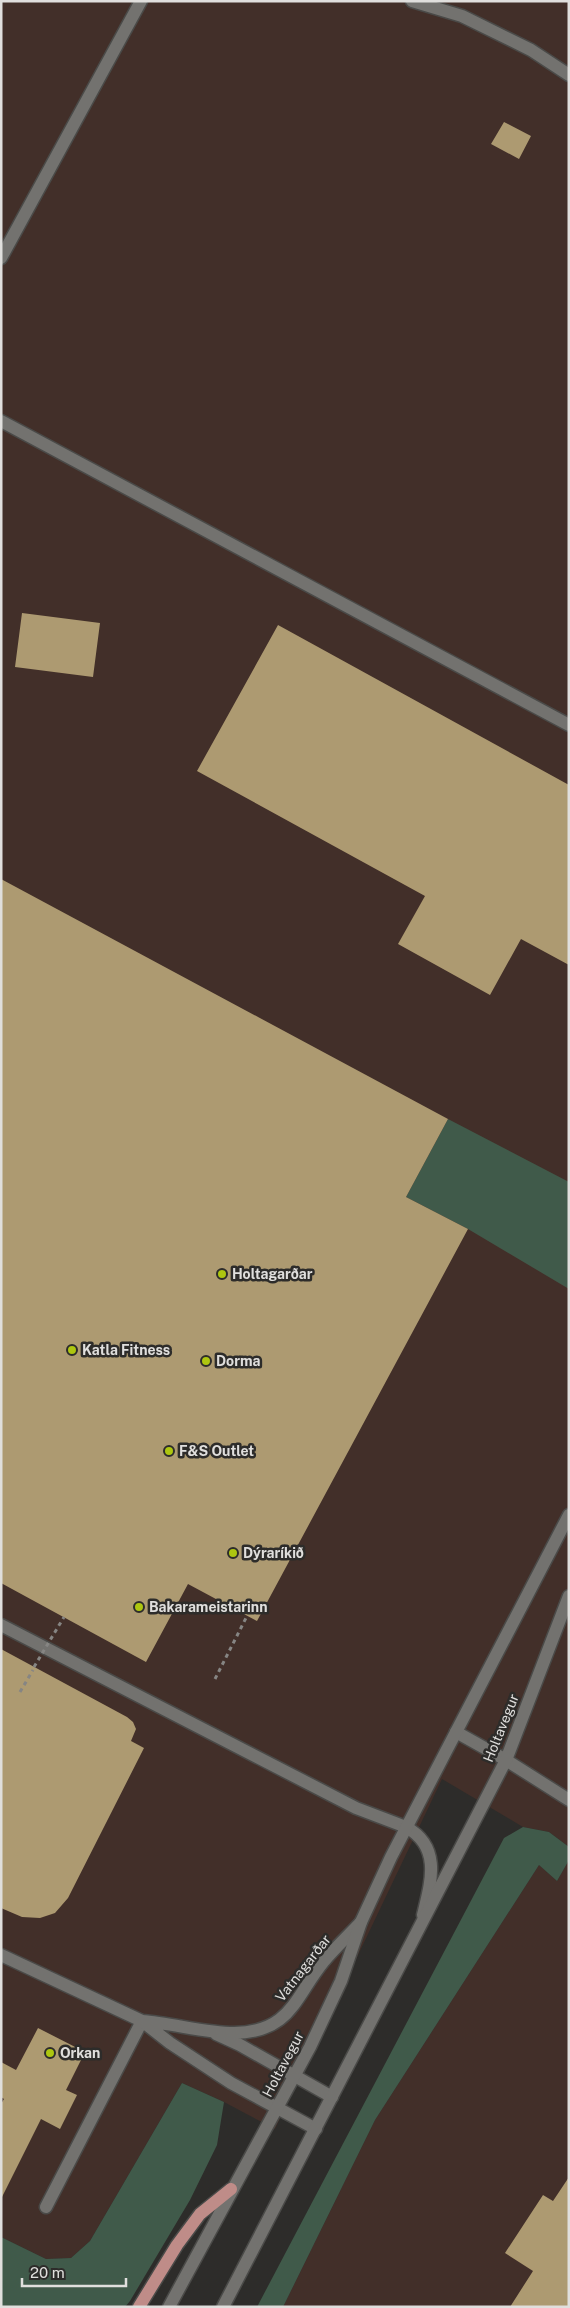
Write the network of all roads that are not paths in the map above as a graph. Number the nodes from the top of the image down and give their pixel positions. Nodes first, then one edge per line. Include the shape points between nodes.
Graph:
1 (140, 1) edge
2 (412, 1) edge
3 (569, 75) edge
4 (1, 258) edge
5 (1, 421) edge
6 (569, 725) edge
7 (569, 1515) edge
8 (569, 1596) edge
9 (1, 1625) edge
10 (456, 1732) junction
11 (506, 1760) junction
12 (569, 1800) edge
13 (406, 1827) junction
14 (422, 1920) junction
15 (361, 1922) junction
16 (3, 1959) edge
17 (142, 2021) junction
18 (205, 2029) junction
19 (294, 2076) junction
20 (332, 2097) junction
21 (276, 2108) junction
22 (316, 2130) junction
23 (231, 2189) junction
24 (46, 2206) dead end
25 (139, 2307) edge
26 (169, 2307) edge
27 (223, 2307) edge

1 - 4 main road
2 - 3 main road via 462,16 531,50
5 - 6 main road
7 - 10 main road, Holtavegur
8 - 11 main road, Holtavegur
9 - 13 main road via 349,1804
10 - 11 main road
10 - 13 main road, Holtavegur
11 - 12 main road
11 - 14 main road, Holtavegur
13 - 14 main road, Holtavegur via 425,1842 431,1860
13 - 15 main road, Holtavegur
14 - 20 main road, Holtavegur
15 - 18 main road, Vatnagarðar via 323,1962 298,2001 278,2022 262,2030 233,2033
15 - 19 main road, Holtavegur via 341,1981
16 - 17 main road, Vatnagarðar
17 - 18 main road, Vatnagarðar
17 - 21 main road, Vatnagarðar via 170,2043
17 - 24 main road
18 - 19 main road, Vatnagarðar
19 - 20 main road, Vatnagarðar
19 - 21 main road, Holtavegur
20 - 22 main road, Holtavegur
21 - 22 main road, Vatnagarðar
21 - 23 main road, Holtavegur
22 - 27 main road, Holtavegur
23 - 25 main road via 200,2214
23 - 26 main road, Holtavegur

